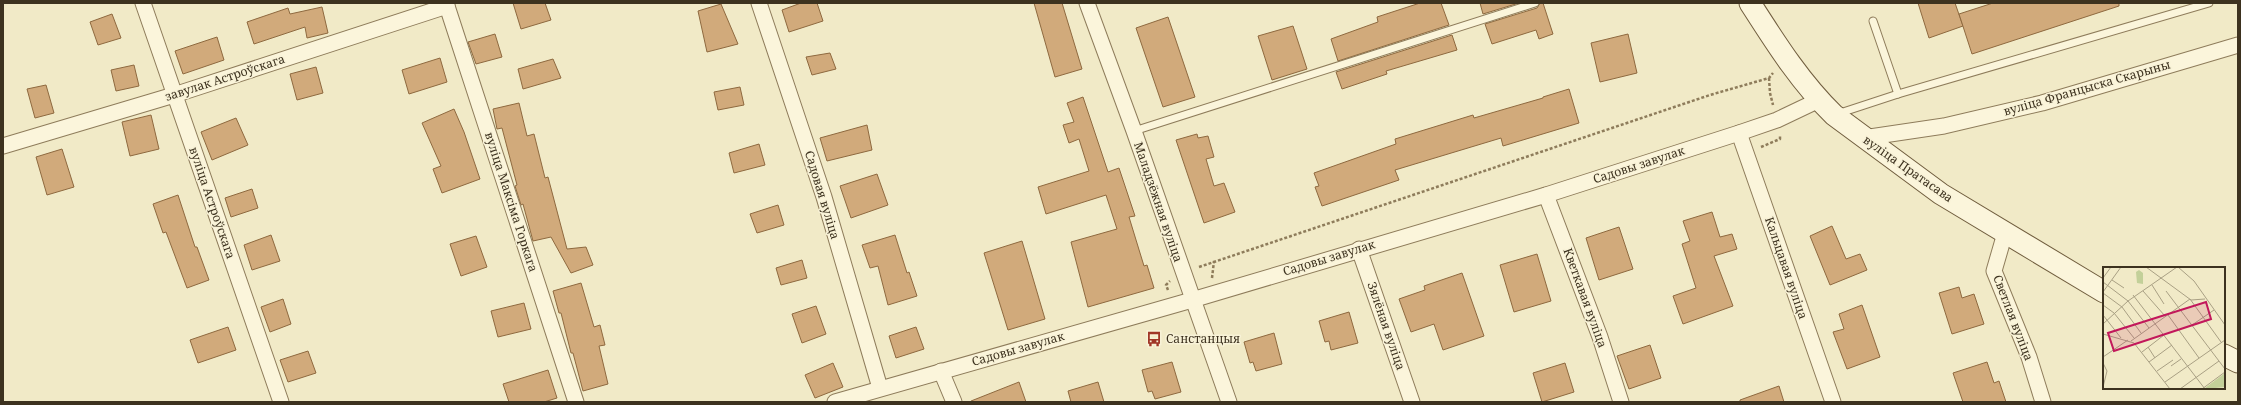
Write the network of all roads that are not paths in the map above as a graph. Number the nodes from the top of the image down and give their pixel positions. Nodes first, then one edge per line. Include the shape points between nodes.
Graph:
1 (143, 3) edge
2 (759, 3) edge
3 (1087, 3) edge
4 (1535, 3) edge
5 (1750, 3) edge
6 (2209, 3) edge
7 (446, 4) edge
8 (1873, 21) dead end
9 (2238, 45) edge
10 (1898, 94) junction
11 (174, 95) junction
12 (1819, 100) junction
13 (1834, 115) junction
14 (1134, 131) junction
15 (1740, 133) junction
16 (1863, 138) junction
17 (3, 146) edge
18 (1546, 195) junction
19 (2005, 233) junction
20 (1359, 249) junction
21 (2103, 291) edge
22 (1192, 300) junction
23 (2225, 356) edge
24 (2238, 362) edge
25 (941, 371) junction
26 (880, 388) junction
27 (281, 402) edge
28 (576, 402) edge
29 (835, 402) edge
30 (954, 402) edge
31 (1229, 402) edge
32 (1412, 402) edge
33 (1622, 402) edge
34 (1833, 402) edge
35 (2043, 402) edge

1 - 11 street, вуліца Астроўскага
2 - 26 street, Садовая вуліца via 824,197
3 - 14 street, Маладзёжная вуліца
4 - 14 lane
5 - 12 main road, вуліца Пратасава via 1780,50
6 - 10 lane
7 - 11 street, завулак Астроўскага
7 - 28 street, вуліца Максіма Горкага
8 - 10 lane
9 - 16 street, вуліца Францыска Скарыны via 2042,103 1944,126
10 - 13 lane
11 - 17 street, завулак Астроўскага
11 - 27 street, вуліца Астроўскага
12 - 13 main road, вуліца Пратасава
12 - 15 street, Садовы завулак via 1777,120
13 - 16 main road, вуліца Пратасава
14 - 22 street, Маладзёжная вуліца
15 - 18 street, Садовы завулак
15 - 34 street, Кальцавая вуліца
16 - 19 main road, вуліца Пратасава via 1941,194
18 - 20 street, Садовы завулак
18 - 33 street, Кветкавая вуліца
19 - 21 main road, вуліца Пратасава
19 - 35 street, Светлая вуліца via 1994,271 2029,357
20 - 22 street, Садовы завулак
20 - 32 street, Зялёная вуліца
22 - 25 street, Садовы завулак
22 - 31 street, Маладзёжная вуліца
23 - 24 main road
25 - 26 street, Садовы завулак
25 - 30 street
26 - 29 street, Садовы завулак

